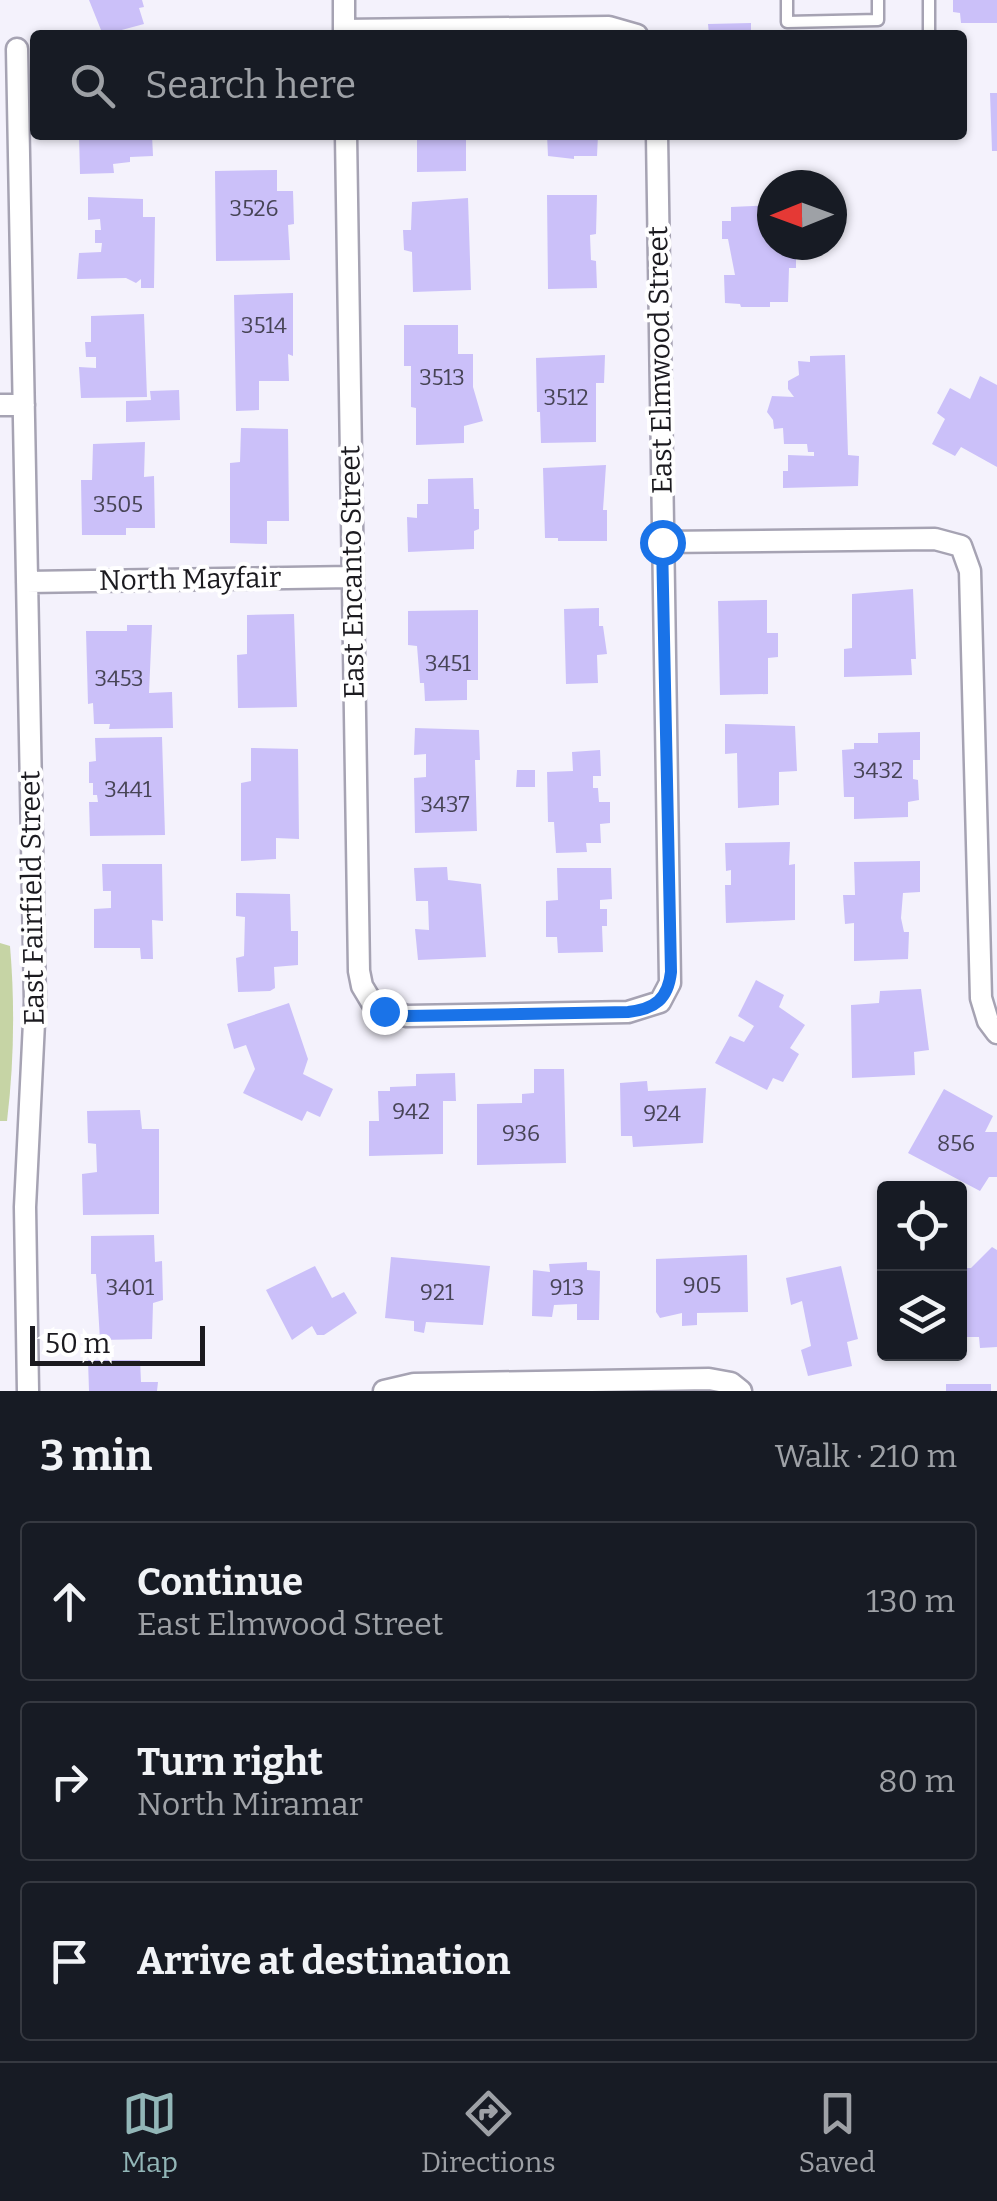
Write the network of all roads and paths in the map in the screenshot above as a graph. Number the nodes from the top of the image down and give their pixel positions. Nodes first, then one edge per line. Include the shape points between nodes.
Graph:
1 (344, 0) edge
2 (787, 0) edge
3 (878, 0) edge
4 (929, 0) edge
5 (344, 30) edge
6 (458, 30) edge
7 (621, 30) edge
8 (930, 30) edge
9 (17, 49) dead end
10 (346, 140) edge
11 (657, 140) edge
12 (24, 405) junction
13 (0, 406) edge
14 (662, 542) junction
15 (352, 577) junction
16 (27, 582) junction
17 (374, 1006) joint
18 (996, 1032) edge
19 (740, 1390) edge
20 (28, 1391) edge
21 (384, 1391) edge

1 - 5 street
2 - 3 lane via 788,22 878,20
4 - 8 lane
6 - 7 street
9 - 12 street, East Fairfield Street
10 - 15 street, East Encanto Street
11 - 14 street, East Elmwood Street
12 - 13 street
12 - 16 street, East Fairfield Street
14 - 17 street, East Elmwood Street via 671,972 660,1002 628,1012 407,1016
14 - 18 street via 935,539 961,546 970,571 981,998
15 - 16 street, North Mayfair
15 - 17 street, East Encanto Street via 359,971
16 - 20 street, East Fairfield Street via 35,1002 25,1206
19 - 21 street via 709,1379 414,1384

